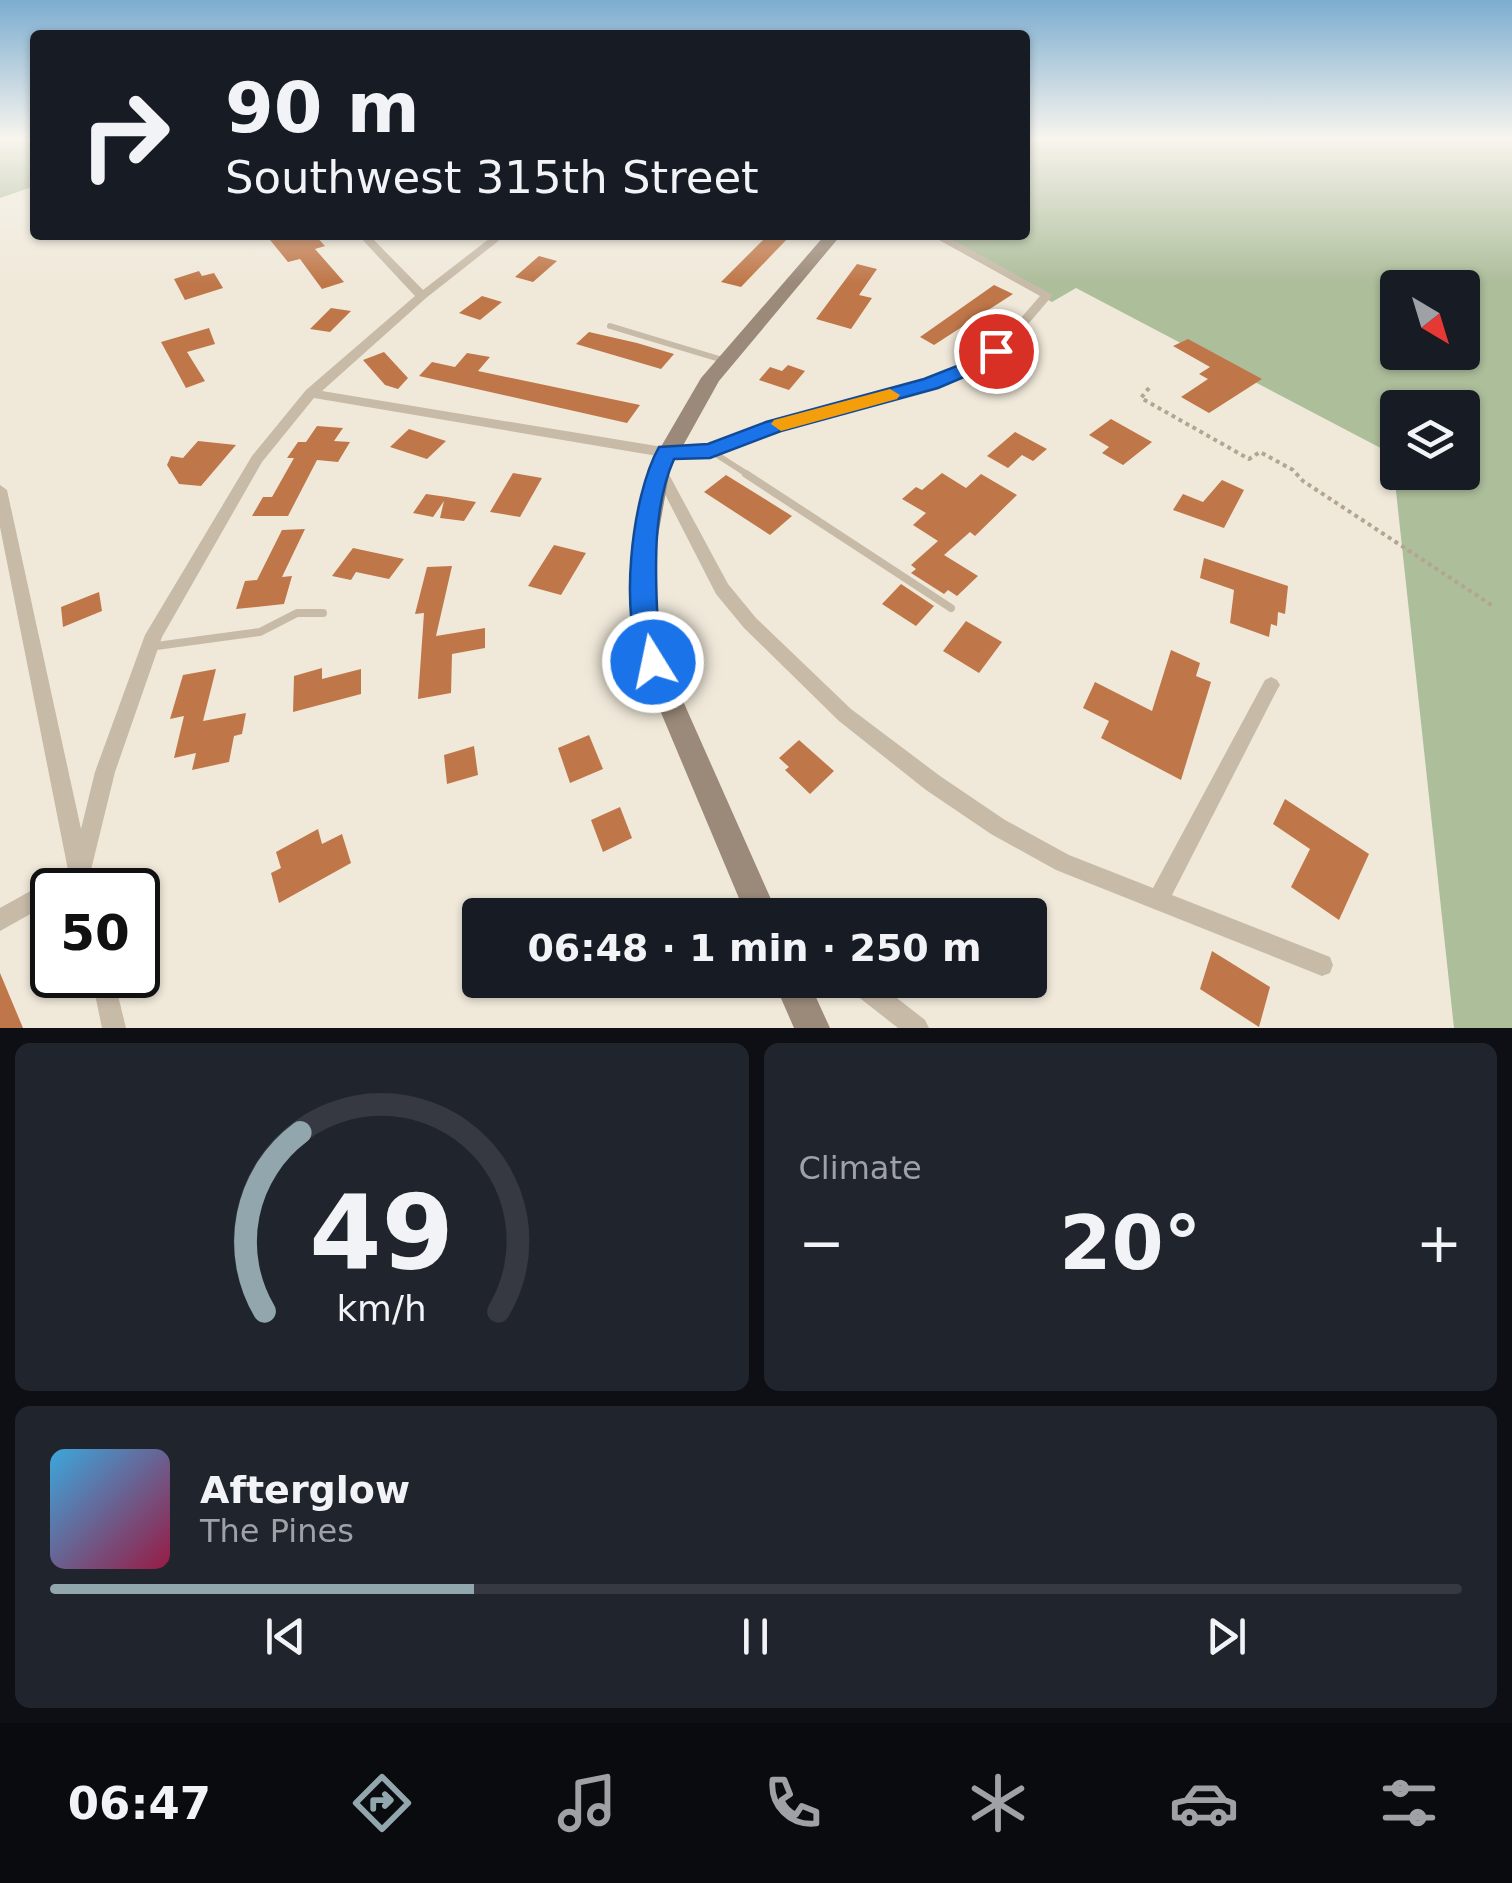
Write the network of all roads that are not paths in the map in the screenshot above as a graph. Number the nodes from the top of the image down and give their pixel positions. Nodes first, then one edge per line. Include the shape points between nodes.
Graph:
1 (368, 240) edge
2 (495, 240) edge
3 (829, 240) edge
4 (945, 240) edge
5 (422, 296) junction
6 (610, 326) dead end
7 (726, 361) junction
8 (311, 393) junction
9 (710, 451) junction
10 (663, 461) junction
11 (0, 490) edge
12 (951, 608) dead end
13 (323, 613) dead end
14 (149, 647) junction
15 (1271, 686) dead end
16 (78, 868) edge
17 (84, 868) edge
18 (754, 898) edge
19 (1158, 901) junction
20 (30, 903) edge
21 (0, 920) edge
22 (1322, 964) dead end
23 (107, 998) edge
24 (798, 998) edge
25 (879, 998) edge
26 (114, 1028) edge
27 (812, 1028) edge
28 (917, 1028) edge

1 - 5 street
2 - 5 street
3 - 7 main road
4 - 9 street via 1046,295 1002,347 976,365 911,389 773,426
5 - 8 street
6 - 7 lane
7 - 10 main road
8 - 10 street
8 - 14 street via 258,458
9 - 10 street
9 - 12 lane
10 - 18 main road via 644,547 648,640 664,697
10 - 19 street via 722,589 792,668 955,800 1063,863
11 - 16 street
13 - 14 lane via 297,613 260,632
14 - 17 street via 105,772
15 - 19 street
19 - 22 street
20 - 21 street
23 - 26 street
24 - 27 main road
25 - 28 street

